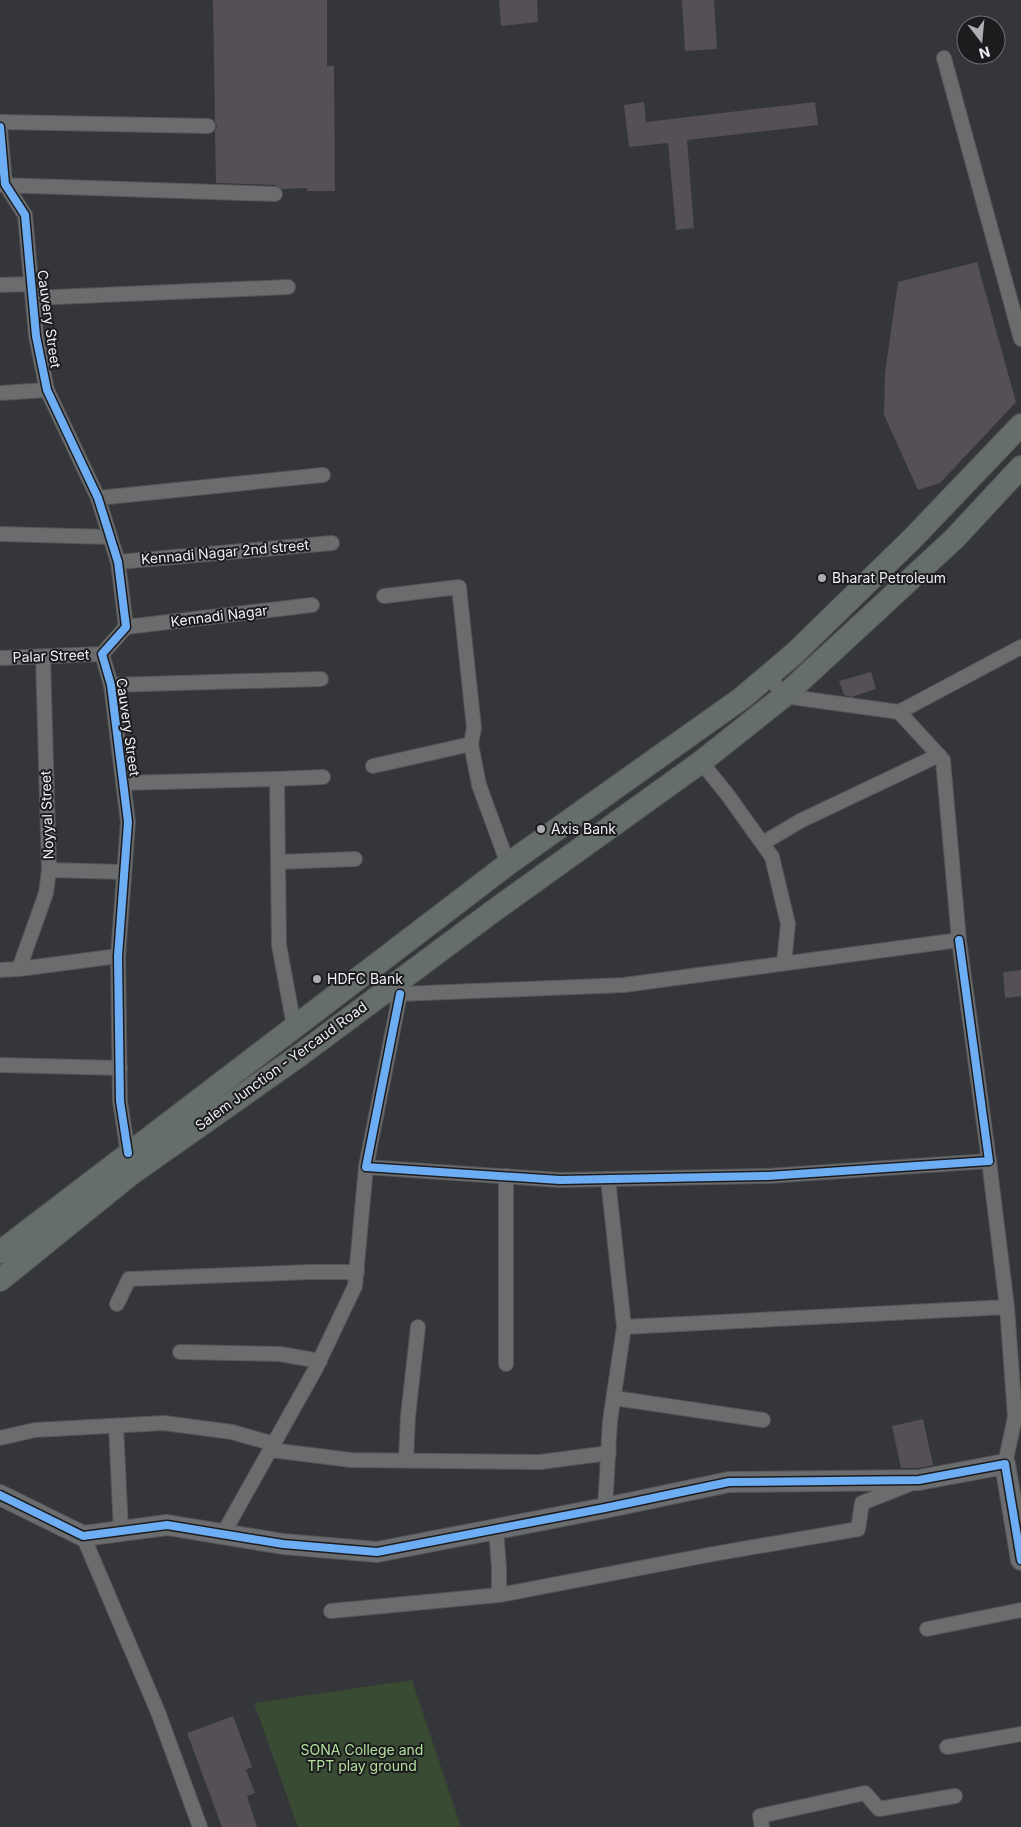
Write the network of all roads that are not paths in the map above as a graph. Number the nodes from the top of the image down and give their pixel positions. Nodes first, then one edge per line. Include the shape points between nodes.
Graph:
1 (944, 58) dead end
2 (0, 122) edge
3 (208, 126) dead end
4 (0, 127) edge
5 (2, 184) edge
6 (275, 194) dead end
7 (0, 285) edge
8 (288, 287) dead end
9 (32, 291) junction
10 (1021, 339) edge
11 (47, 390) junction
12 (0, 393) edge
13 (1021, 425) edge
14 (1021, 467) edge
15 (323, 475) dead end
16 (98, 498) junction
17 (0, 534) edge
18 (110, 536) junction
19 (332, 543) dead end
20 (118, 562) junction
21 (384, 596) dead end
22 (312, 605) dead end
23 (126, 627) junction
24 (1021, 647) edge
25 (102, 654) junction
26 (43, 657) junction
27 (0, 658) edge
28 (768, 675) junction
29 (321, 680) dead end
30 (111, 685) junction
31 (784, 696) junction
32 (899, 712) junction
33 (471, 744) junction
34 (939, 755) junction
35 (700, 762) junction
36 (373, 766) dead end
37 (323, 777) dead end
38 (277, 779) junction
39 (123, 783) junction
40 (762, 843) junction
41 (355, 859) dead end
42 (278, 862) junction
43 (508, 864) junction
44 (49, 870) junction
45 (124, 872) junction
46 (959, 940) junction
47 (118, 956) junction
48 (784, 963) junction
49 (19, 969) junction
50 (0, 970) edge
51 (360, 976) junction
52 (400, 994) junction
53 (371, 1001) junction
54 (294, 1026) junction
55 (0, 1065) edge
56 (120, 1068) junction
57 (128, 1153) junction
58 (988, 1161) junction
59 (366, 1167) junction
60 (506, 1176) junction
61 (608, 1179) junction
62 (1, 1249) edge
63 (357, 1272) junction
64 (0, 1280) edge
65 (117, 1304) dead end
66 (1007, 1307) junction
67 (418, 1327) dead end
68 (624, 1327) junction
69 (180, 1352) dead end
70 (320, 1361) junction
71 (506, 1364) dead end
72 (614, 1398) junction
73 (1018, 1403) edge
74 (762, 1420) dead end
75 (116, 1426) junction
76 (0, 1438) edge
77 (272, 1447) junction
78 (609, 1453) junction
79 (406, 1460) junction
80 (1004, 1464) junction
81 (919, 1480) junction
82 (1015, 1490) edge
83 (0, 1495) edge
84 (605, 1508) junction
85 (496, 1529) junction
86 (121, 1531) junction
87 (223, 1534) junction
88 (83, 1536) junction
89 (1021, 1560) edge
90 (499, 1595) junction
91 (331, 1610) dead end
92 (1021, 1610) edge
93 (927, 1629) dead end
94 (1021, 1734) edge
95 (947, 1747) dead end
96 (955, 1796) dead end
97 (200, 1827) edge
98 (762, 1827) edge

1 - 10 street
2 - 3 street
4 - 5 street, Cauvery Street
5 - 6 street
5 - 9 street, Cauvery Street via 24,215
7 - 9 street
8 - 9 street
9 - 11 street, Cauvery Street via 36,336
11 - 12 street
11 - 16 street, Cauvery Street
13 - 28 main road via 913,538
14 - 31 main road, Salem Junction - Yercaud Road via 954,539
15 - 16 street
16 - 18 street, Cauvery Street
17 - 18 street
18 - 20 street, Cauvery Street
19 - 20 street, Kennadi Nagar 2nd street
20 - 23 street, Cauvery Street
21 - 33 street via 459,587 474,728
22 - 23 street, Kennadi Nagar
23 - 25 street
24 - 32 street
25 - 26 street, Palar Street
25 - 30 street, Cauvery Street
26 - 27 street, Palar Street
26 - 44 street, Noyyal Street
28 - 31 street
28 - 43 main road via 742,698
29 - 30 street
30 - 39 street, Cauvery Street
31 - 32 street
31 - 35 main road, Salem Junction - Yercaud Road
32 - 34 street
33 - 36 street
33 - 43 street via 479,785
34 - 40 street via 800,821
34 - 46 street via 943,760
35 - 40 street
35 - 53 main road, Salem Junction - Yercaud Road
37 - 38 street
38 - 39 street
38 - 42 street
39 - 45 street, Cauvery Street via 128,822
40 - 48 street via 772,857 788,924
41 - 42 street
42 - 54 street via 279,945
43 - 51 main road
44 - 45 street
44 - 49 street, Noyyal Street via 46,893
45 - 47 street, Cauvery Street
46 - 48 street
46 - 58 street
47 - 49 street
47 - 56 street, Cauvery Street
48 - 52 street via 624,985
49 - 50 street
51 - 53 main road
51 - 54 main road
52 - 53 street
52 - 59 street
53 - 64 main road, Salem Junction - Yercaud Road via 131,1174
54 - 57 main road
55 - 56 street
56 - 57 street, Cauvery Street via 120,1101
57 - 62 main road
58 - 61 street via 768,1176
58 - 66 street
59 - 60 street
59 - 63 street
60 - 61 street
60 - 71 street
61 - 68 street
63 - 65 street via 129,1279
63 - 70 street via 356,1286
66 - 68 street
66 - 73 street
67 - 79 street
68 - 72 street
69 - 70 street via 280,1354
70 - 77 street
72 - 74 street
72 - 78 street
73 - 80 street
75 - 76 street via 35,1430
75 - 77 street via 164,1423 232,1432
75 - 86 street
77 - 79 street via 351,1460
77 - 87 street
78 - 79 street via 540,1462
78 - 84 street
80 - 81 street
80 - 82 street
81 - 84 street via 729,1482
81 - 90 street via 862,1503 858,1529
82 - 89 street
83 - 88 street
84 - 85 street
85 - 87 street via 377,1552 283,1544
85 - 90 street
86 - 87 street via 167,1525
86 - 88 street
88 - 97 street via 158,1712
90 - 91 street
92 - 93 street
94 - 95 street
96 - 98 street via 879,1810 865,1793 760,1816

